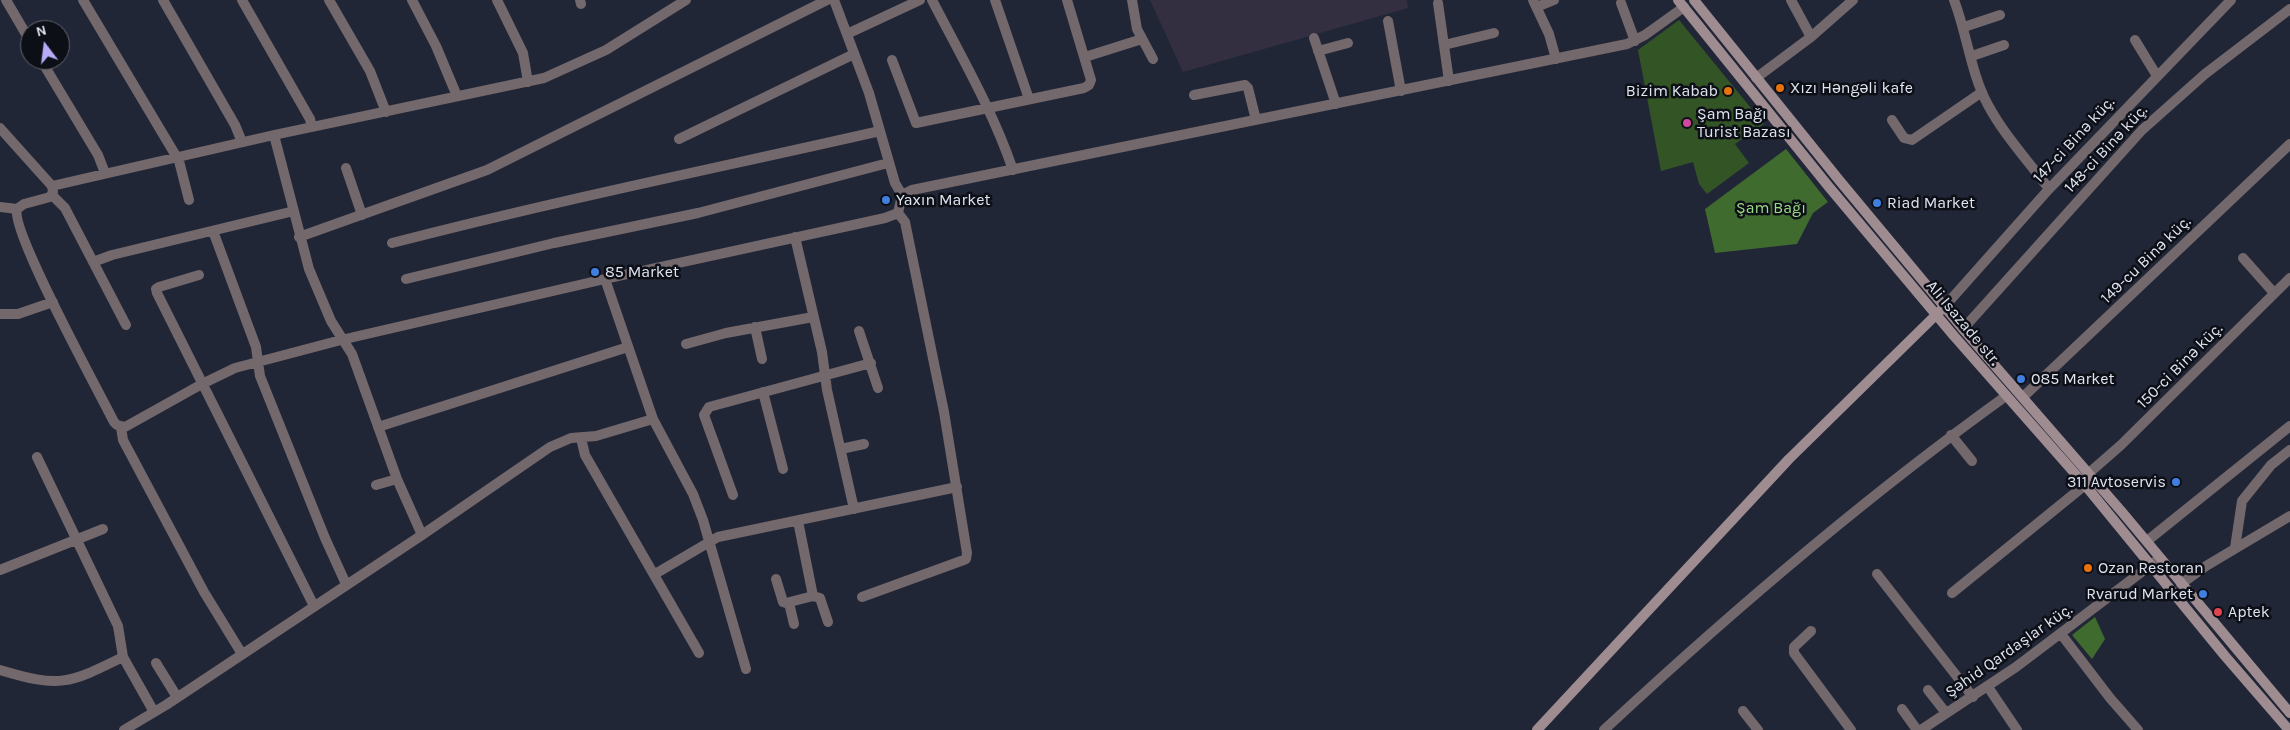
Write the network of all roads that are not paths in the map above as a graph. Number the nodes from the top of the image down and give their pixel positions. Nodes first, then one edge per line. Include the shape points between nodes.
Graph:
1 (6, 0) edge
2 (82, 0) edge
3 (163, 0) edge
4 (242, 0) edge
5 (329, 0) edge
6 (412, 0) edge
7 (497, 0) edge
8 (686, 0) edge
9 (827, 0) edge
10 (834, 0) edge
11 (920, 0) edge
12 (932, 0) edge
13 (995, 0) edge
14 (1068, 0) edge
15 (1132, 0) edge
16 (1554, 0) edge
17 (1694, 0) edge
18 (1791, 0) edge
19 (1853, 0) edge
20 (1954, 0) edge
21 (2231, 0) edge
22 (1438, 3) dead end
23 (1535, 3) edge
24 (1621, 3) dead end
25 (1681, 4) edge
26 (2290, 9) edge
27 (2000, 15) dead end
28 (1388, 20) dead end
29 (20, 24) edge
30 (1964, 27) junction
31 (1494, 33) dead end
32 (847, 34) junction
33 (1811, 37) junction
34 (1314, 38) dead end
35 (1142, 39) junction
36 (2135, 40) dead end
37 (1635, 41) junction
38 (1348, 43) dead end
39 (1444, 45) junction
40 (2004, 45) dead end
41 (1318, 51) junction
42 (854, 54) junction
43 (1085, 56) junction
44 (1972, 56) junction
45 (1153, 59) dead end
46 (1556, 59) junction
47 (892, 60) dead end
48 (47, 70) edge
49 (2157, 76) junction
50 (1756, 78) junction
51 (1449, 81) junction
52 (528, 82) junction
53 (1400, 91) junction
54 (1982, 92) junction
55 (1194, 95) dead end
56 (457, 96) junction
57 (1029, 99) junction
58 (1336, 104) junction
59 (988, 108) junction
60 (386, 112) junction
61 (1256, 120) junction
62 (1892, 120) dead end
63 (312, 127) junction
64 (0, 128) edge
65 (880, 131) junction
66 (274, 135) junction
67 (679, 139) dead end
68 (5, 141) edge
69 (242, 142) junction
70 (2290, 144) edge
71 (176, 156) junction
72 (888, 163) junction
73 (346, 168) dead end
74 (1013, 170) junction
75 (105, 173) junction
76 (2049, 189) junction
77 (52, 190) junction
78 (902, 195) junction
79 (190, 200) dead end
80 (0, 207) edge
81 (17, 209) junction
82 (294, 211) junction
83 (898, 213) junction
84 (362, 215) junction
85 (213, 231) junction
86 (299, 237) junction
87 (795, 237) junction
88 (392, 243) dead end
89 (2243, 258) dead end
90 (93, 262) junction
91 (199, 275) dead end
92 (605, 278) junction
93 (2290, 278) edge
94 (406, 279) dead end
95 (2274, 293) junction
96 (53, 302) junction
97 (1945, 306) junction
98 (0, 314) edge
99 (1936, 315) junction
100 (813, 316) junction
101 (126, 325) dead end
102 (755, 327) junction
103 (1963, 329) junction
104 (859, 330) dead end
105 (1954, 336) junction
106 (342, 340) junction
107 (686, 344) dead end
108 (628, 347) junction
109 (762, 359) dead end
110 (259, 361) junction
111 (871, 362) junction
112 (826, 374) junction
113 (202, 384) junction
114 (878, 388) dead end
115 (762, 392) junction
116 (2006, 396) junction
117 (2023, 398) junction
118 (653, 419) junction
119 (2290, 426) edge
120 (121, 427) junction
121 (378, 427) junction
122 (1951, 435) junction
123 (581, 438) junction
124 (864, 444) dead end
125 (841, 448) junction
126 (2290, 450) edge
127 (37, 457) dead end
128 (1972, 461) dead end
129 (783, 469) dead end
130 (2089, 473) junction
131 (398, 479) junction
132 (376, 485) dead end
133 (2085, 485) junction
134 (957, 487) junction
135 (733, 496) dead end
136 (854, 508) junction
137 (2290, 516) edge
138 (798, 520) junction
139 (102, 529) dead end
140 (422, 536) junction
141 (77, 540) junction
142 (710, 541) junction
143 (2147, 541) junction
144 (2236, 548) junction
145 (2138, 549) junction
146 (2160, 558) junction
147 (2151, 565) junction
148 (0, 570) edge
149 (655, 574) junction
150 (1877, 574) dead end
151 (776, 579) dead end
152 (346, 584) junction
153 (2181, 584) junction
154 (1952, 593) dead end
155 (813, 596) junction
156 (862, 597) dead end
157 (789, 603) junction
158 (314, 606) junction
159 (828, 622) dead end
160 (794, 624) dead end
161 (1811, 630) dead end
162 (2061, 634) junction
163 (699, 653) dead end
164 (242, 654) junction
165 (123, 658) junction
166 (156, 663) dead end
167 (746, 669) dead end
168 (0, 670) edge
169 (1988, 687) junction
170 (1928, 690) dead end
171 (177, 697) junction
172 (1973, 697) junction
173 (1902, 709) dead end
174 (1743, 710) dead end
175 (2289, 711) edge
176 (154, 712) junction
177 (1946, 713) junction
178 (1932, 727) edge
179 (124, 730) edge
180 (1537, 730) edge
181 (1604, 730) edge
182 (1758, 730) edge
183 (1851, 730) edge
184 (1917, 730) edge
185 (1921, 730) edge
186 (2017, 730) edge
187 (2138, 730) edge
188 (2289, 730) edge

1 - 29 street
2 - 71 street
3 - 69 street
4 - 63 street
5 - 60 street via 370,71
6 - 56 street
7 - 52 street via 523,53
8 - 52 street via 606,50 558,73
9 - 84 street via 487,170
10 - 32 street
11 - 32 street
12 - 59 street
13 - 57 street
14 - 43 street
15 - 35 street via 1134,21
16 - 23 street
17 - 25 main road
17 - 50 main road, Ali Isazade str.
18 - 33 street
19 - 33 street
20 - 30 street
21 - 49 street, 147-ci Binə küç.
22 - 39 street
23 - 46 street
24 - 37 street
25 - 37 street
25 - 99 main road, Ali Isazade str.
26 - 103 street, 148-ci Binə küç. via 2205,74 2142,130
27 - 30 street
28 - 53 street
30 - 44 street
31 - 39 street
32 - 42 street
33 - 50 street
34 - 41 street
35 - 43 street
35 - 45 street
36 - 49 street
37 - 46 street
38 - 41 street
39 - 51 street
40 - 44 street
41 - 58 street
42 - 65 street
42 - 67 street
43 - 57 street via 1091,80 1089,85
44 - 54 street
46 - 51 street
47 - 59 street via 916,123
48 - 75 street via 98,155
49 - 76 street, 147-ci Binə küç.
50 - 97 main road, Ali Isazade str.
51 - 53 street
52 - 56 street
53 - 58 street
54 - 62 street via 1912,140 1904,138
54 - 76 street via 1993,114
55 - 61 street via 1245,85
56 - 60 street
57 - 59 street
58 - 61 street
59 - 74 street
60 - 63 street
61 - 74 street
63 - 66 street
64 - 68 street
65 - 72 street
65 - 88 street via 574,198
66 - 69 street
66 - 82 street
68 - 77 street
69 - 71 street
70 - 117 street, 149-cu Binə küç.
71 - 75 street
71 - 79 street
72 - 78 street
72 - 94 street via 707,211 554,243
73 - 84 street
74 - 78 street via 912,190
75 - 77 street
76 - 97 street, 147-ci Binə küç.
77 - 81 street via 46,199
77 - 90 street
78 - 83 street
80 - 81 street
81 - 96 street via 17,223 24,243
82 - 85 street
82 - 86 street
83 - 87 street
83 - 134 street via 905,222
84 - 86 street
85 - 90 street
85 - 110 street
86 - 106 street via 316,288
87 - 92 street
87 - 100 street
89 - 95 street
90 - 101 street
91 - 113 street via 156,289
92 - 106 street
92 - 108 street
93 - 95 street, 150-ci Binə küç.
95 - 130 street, 150-ci Binə küç.
96 - 98 street via 18,314
96 - 120 street via 114,422
97 - 99 main road
97 - 103 main road, Ali Isazade str.
99 - 105 main road, Ali Isazade str.
99 - 180 main road via 1789,459
100 - 102 street
100 - 112 street
102 - 107 street
102 - 109 street
103 - 105 main road
103 - 117 main road, Ali Isazade str.
104 - 111 street
105 - 116 main road, Ali Isazade str.
106 - 110 street
106 - 121 street via 352,354
108 - 118 street
108 - 121 street
110 - 113 street
110 - 152 street via 260,376
111 - 112 street
111 - 114 street
112 - 115 street
112 - 125 street
113 - 120 street
113 - 158 street
115 - 129 street
115 - 135 street via 705,410
116 - 122 street
116 - 133 main road, Ali Isazade str.
117 - 130 main road, Ali Isazade str.
118 - 123 street
118 - 142 street via 693,494
119 - 143 street
120 - 164 street via 123,440 204,592
121 - 131 street
122 - 128 street
122 - 181 street via 1748,600
123 - 140 street via 550,447
123 - 149 street via 586,455
124 - 125 street
125 - 136 street
126 - 144 street via 2272,465 2242,502
127 - 141 street
130 - 143 main road, Ali Isazade str.
131 - 132 street
131 - 140 street
133 - 145 main road, Ali Isazade str.
133 - 154 street
134 - 136 street
134 - 156 street via 966,559
136 - 138 street
137 - 144 street
138 - 142 street
138 - 155 street
139 - 141 street
140 - 152 street
141 - 148 street
141 - 165 street via 118,626
142 - 149 street
142 - 167 street
143 - 145 main road
143 - 146 main road, Ali Isazade str.
144 - 153 street
145 - 147 main road, Ali Isazade str.
146 - 147 street, Şəhid Qardaşlar küç.
146 - 153 main road, Ali Isazade str.
147 - 162 street, Şəhid Qardaşlar küç.
147 - 188 main road, Ali Isazade str.
149 - 163 street
150 - 172 street
151 - 157 street via 783,602
152 - 158 street
153 - 175 main road, Ali Isazade str.
155 - 157 street
155 - 159 street via 820,598
157 - 160 street
158 - 164 street
161 - 183 street via 1794,647 1794,653
162 - 169 street, Şəhid Qardaşlar küç.
162 - 187 street
164 - 171 street
165 - 168 street via 67,681 32,679
165 - 176 street
166 - 171 street
169 - 172 street, Şəhid Qardaşlar küç.
169 - 186 street
170 - 177 street
171 - 176 street
172 - 177 street, Şəhid Qardaşlar küç.
173 - 184 street
174 - 182 street
176 - 179 street
177 - 178 street, Şəhid Qardaşlar küç.
178 - 185 street, Şəhid Qardaşlar küç.

